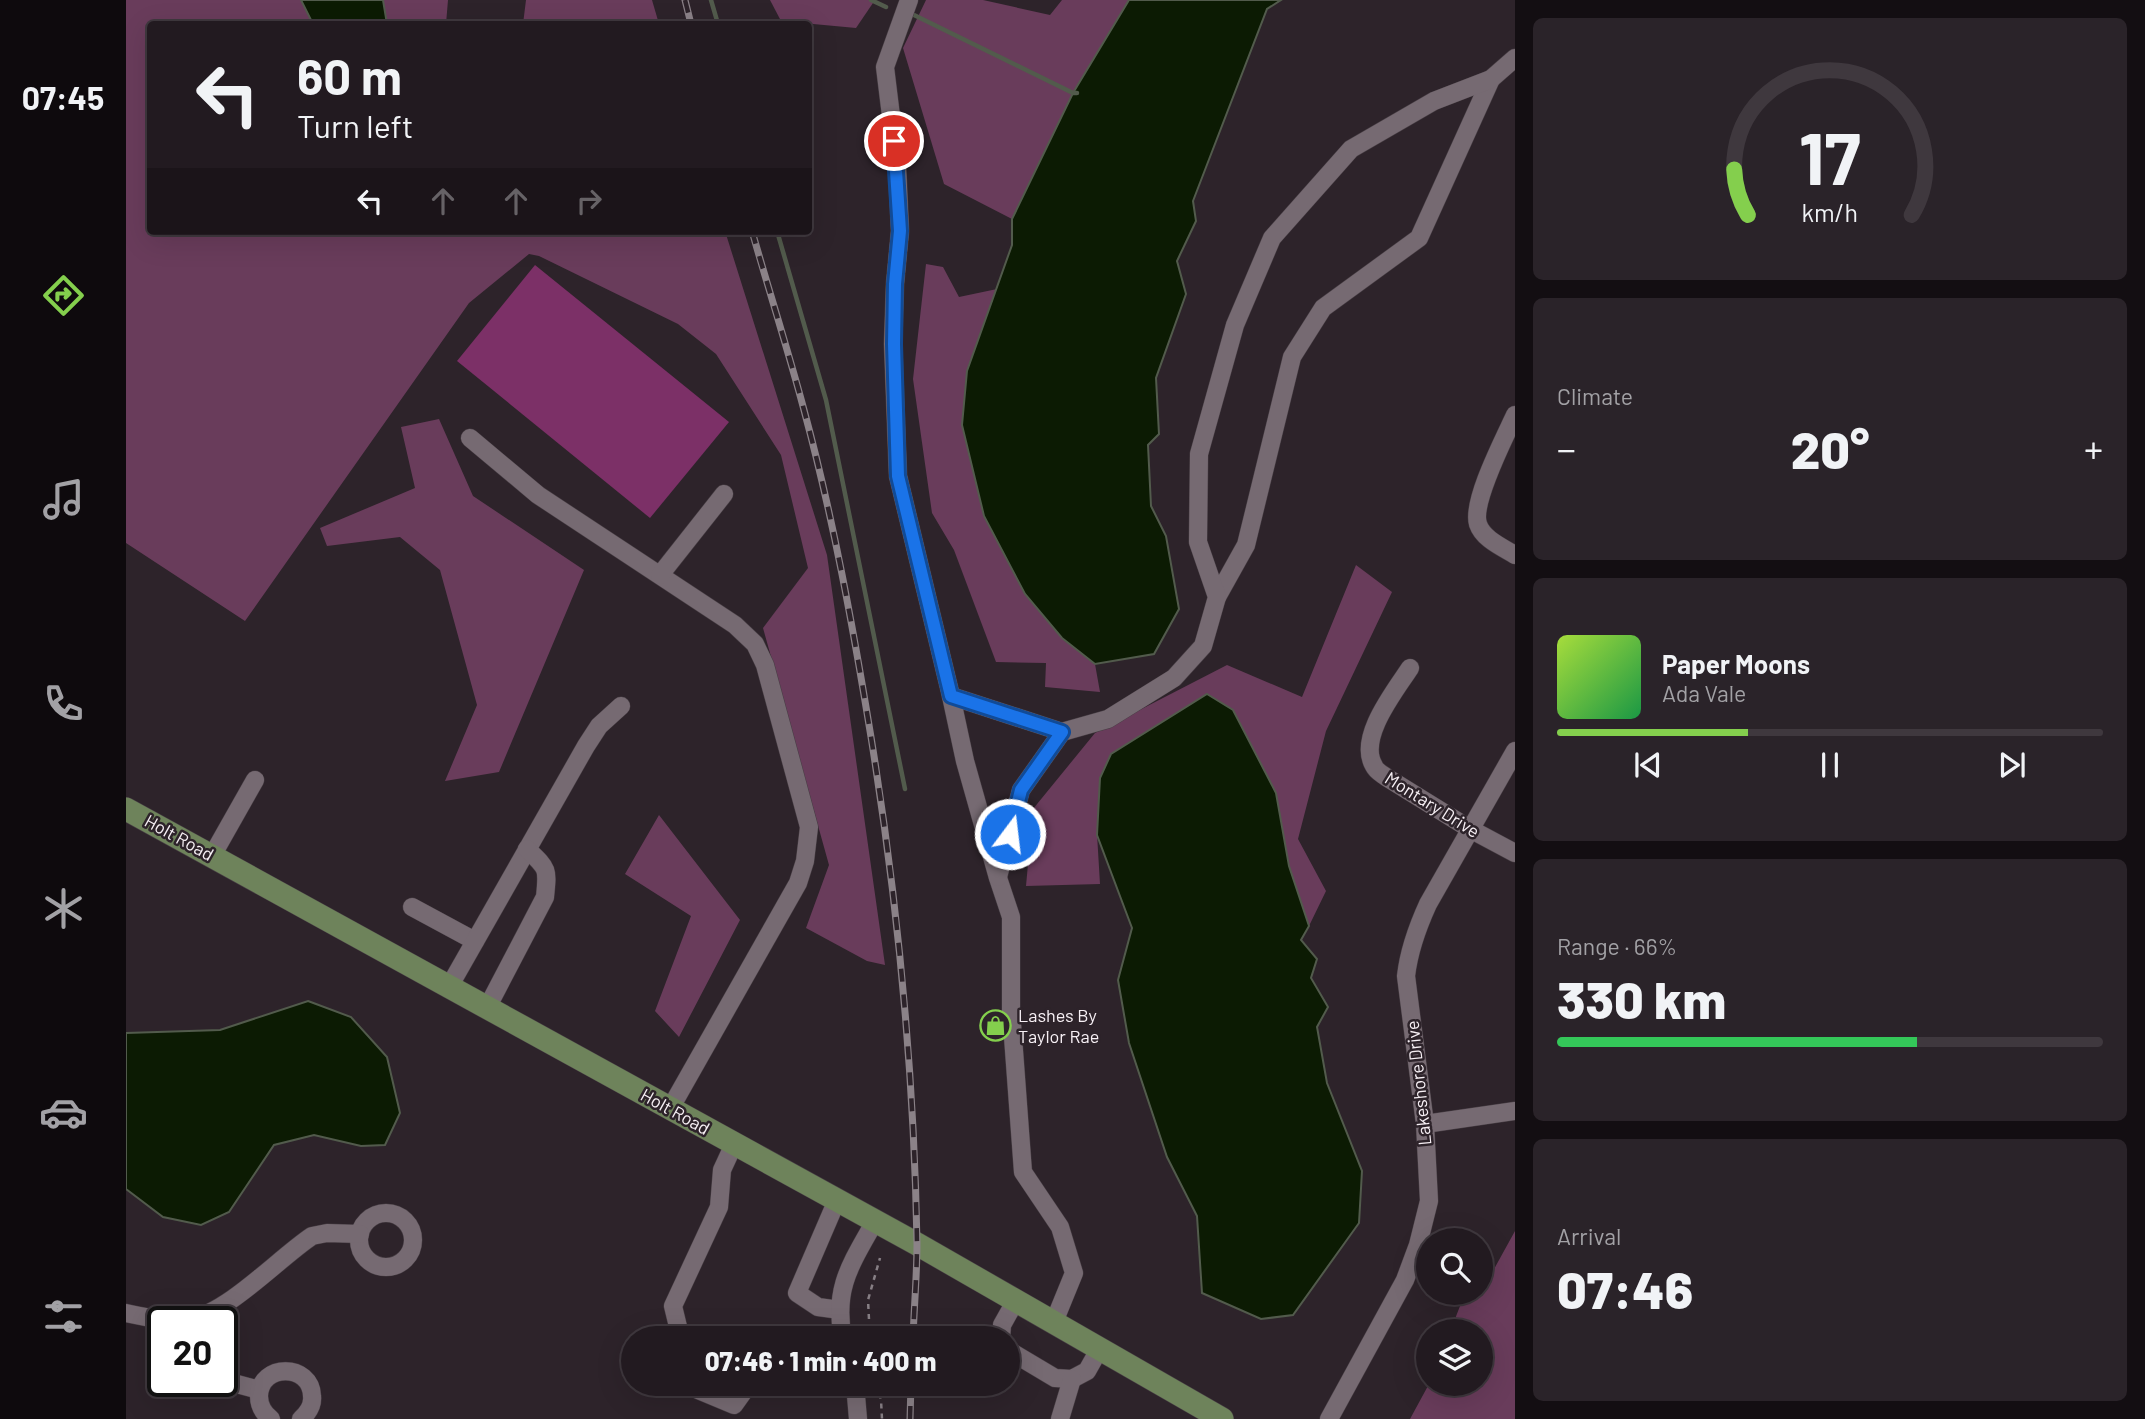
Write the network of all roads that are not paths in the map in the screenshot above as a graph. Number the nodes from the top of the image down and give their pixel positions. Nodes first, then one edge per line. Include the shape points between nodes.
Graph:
1 (909, 0) edge
2 (1515, 58) edge
3 (1491, 79) junction
4 (1515, 415) edge
5 (470, 438) dead end
6 (724, 494) dead end
7 (1515, 555) edge
8 (660, 575) junction
9 (1217, 597) junction
10 (1410, 668) dead end
11 (951, 696) junction
12 (621, 706) dead end
13 (1062, 732) junction
14 (1515, 751) edge
15 (255, 780) dead end
16 (126, 809) edge
17 (1470, 829) junction
18 (527, 849) junction
19 (1515, 853) edge
20 (212, 856) junction
21 (998, 878) junction
22 (412, 907) dead end
23 (475, 941) junction
24 (449, 987) junction
25 (486, 1008) junction
26 (670, 1109) junction
27 (1515, 1111) edge
28 (1425, 1124) junction
29 (734, 1144) junction
30 (837, 1200) junction
31 (874, 1221) junction
32 (360, 1234) dead end
33 (1016, 1300) junction
34 (223, 1306) edge
35 (840, 1310) junction
36 (126, 1313) edge
37 (147, 1317) edge
38 (1054, 1322) junction
39 (678, 1326) edge
40 (840, 1326) edge
41 (1002, 1326) edge
42 (1100, 1348) junction
43 (1020, 1357) edge
44 (1072, 1379) junction
45 (238, 1384) edge
46 (259, 1390) junction
47 (712, 1396) edge
48 (740, 1396) edge
49 (856, 1396) edge
50 (271, 1419) edge
51 (301, 1419) edge
52 (858, 1419) edge
53 (1060, 1419) edge
54 (1222, 1419) edge
55 (1329, 1419) edge

1 - 11 street via 885,67 900,231 894,344 898,476
2 - 3 street
3 - 9 street via 1419,238 1323,308 1292,357 1246,545
3 - 9 street via 1434,101 1352,149 1272,238 1235,325 1199,454 1198,542
4 - 7 street via 1477,509 1478,524 1489,540
5 - 8 street via 538,495
6 - 8 street
8 - 26 street via 735,625 755,644 765,665 808,827 798,883
9 - 13 street via 1203,646 1174,678 1108,719
10 - 17 street, Montary Drive via 1376,723 1370,744 1374,768
11 - 13 street
11 - 21 street
12 - 18 street via 599,726
13 - 21 street via 1021,790
14 - 17 street, Lakeshore Drive
15 - 20 street
16 - 20 main road, Holt Road
17 - 19 street, Montary Drive
17 - 28 street, Lakeshore Drive via 1428,904 1409,953 1406,976
18 - 23 street
18 - 25 street via 545,866 545,897
20 - 24 main road, Holt Road
21 - 38 street via 1011,917 1011,1010 1023,1172 1060,1227 1074,1273
22 - 23 street
23 - 24 street
24 - 25 main road, Holt Road
25 - 26 main road, Holt Road
26 - 29 main road, Holt Road
27 - 28 street
28 - 55 street, Lakeshore Drive via 1429,1201 1418,1245 1394,1303
29 - 30 main road, Holt Road
29 - 39 street via 722,1170 719,1207 673,1306
30 - 31 main road, Holt Road
30 - 35 street via 797,1293 818,1307
31 - 33 main road, Holt Road
31 - 35 street via 846,1273
32 - 34 street via 312,1236
33 - 38 main road, Holt Road
33 - 41 street
35 - 40 street
36 - 37 street
38 - 42 main road, Holt Road
42 - 44 street via 1087,1371
42 - 54 main road, Holt Road
43 - 44 street via 1055,1378
44 - 53 street
45 - 46 street
46 - 50 street via 261,1408
46 - 51 street via 277,1371 302,1376 313,1399
47 - 48 street via 734,1405
49 - 52 street

